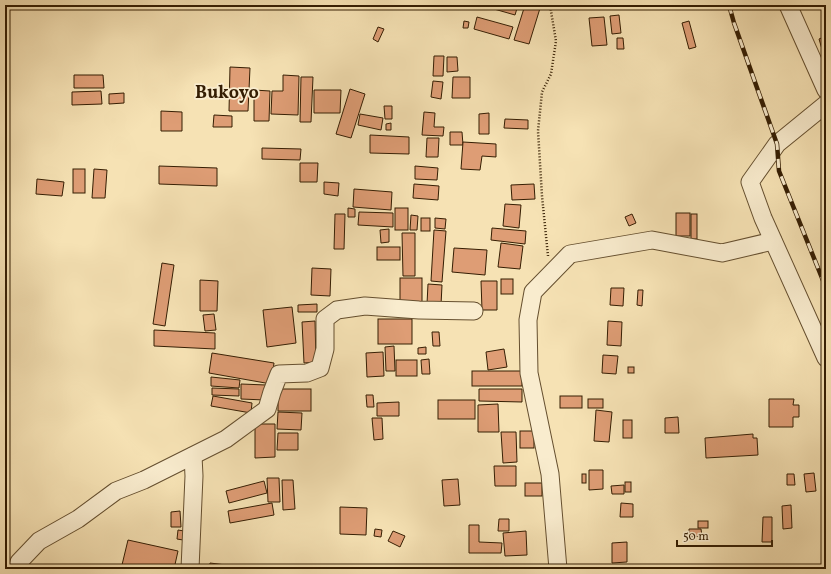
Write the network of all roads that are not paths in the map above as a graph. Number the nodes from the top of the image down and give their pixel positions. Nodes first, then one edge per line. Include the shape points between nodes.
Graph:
1 (788, 5) edge
2 (826, 90) edge
3 (826, 104) edge
4 (773, 241) junction
5 (474, 311) dead end
6 (826, 358) edge
7 (193, 456) junction
8 (17, 569) edge
9 (190, 569) edge
10 (558, 569) edge

1 - 2 street
3 - 4 street via 777,144 750,182
4 - 6 street
4 - 10 street via 722,253 652,240 570,254 533,292 528,320 529,373 550,474
5 - 7 street via 365,306 337,310 325,319 325,348 320,368 307,373 279,374 267,409 226,439
7 - 8 street via 144,480 116,490 78,519 39,541 19,562
7 - 9 street

